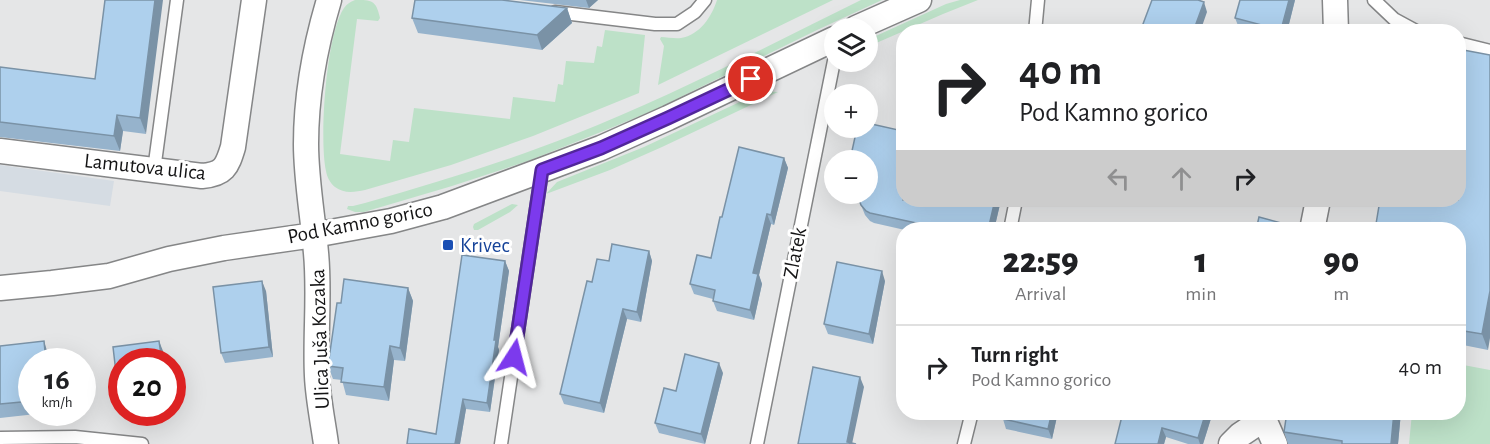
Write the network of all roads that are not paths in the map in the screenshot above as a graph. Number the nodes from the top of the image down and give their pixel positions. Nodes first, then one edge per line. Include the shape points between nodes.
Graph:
1 (177, 0) edge
2 (254, 0) edge
3 (329, 0) edge
4 (705, 0) edge
5 (919, 0) edge
6 (1038, 0) edge
7 (1335, 0) edge
8 (1374, 0) edge
9 (543, 11) edge
10 (878, 18) edge
11 (1036, 24) edge
12 (1336, 24) edge
13 (1403, 24) edge
14 (824, 44) edge
15 (1466, 45) edge
16 (1490, 51) edge
17 (832, 72) edge
18 (0, 151) edge
19 (154, 170) junction
20 (542, 170) junction
21 (1015, 207) edge
22 (1317, 207) edge
23 (1012, 222) edge
24 (1314, 222) edge
25 (314, 235) junction
26 (0, 288) edge
27 (970, 420) edge
28 (1259, 420) edge
29 (1266, 420) edge
30 (0, 438) edge
31 (142, 444) edge
32 (326, 444) edge
33 (501, 444) edge
34 (757, 444) edge
35 (964, 444) edge
36 (1231, 444) edge
37 (1275, 444) edge

1 - 19 lane
2 - 19 street, Lamutova ulica via 229,160 223,170 213,175
3 - 25 street via 309,94 306,144
4 - 9 lane via 677,24
5 - 10 street
6 - 11 lane
7 - 12 street
8 - 13 lane
14 - 20 street, Pod Kamno gorico via 601,148
15 - 16 lane
17 - 34 lane, Zlatek
18 - 19 street, Lamutova ulica
20 - 25 street, Pod Kamno gorico via 443,207
20 - 33 lane
21 - 23 lane
22 - 24 street
25 - 26 street, Pod Kamno gorico via 169,259 109,276
25 - 32 street, Ulica Juša Kozaka via 317,377
27 - 35 lane
28 - 36 street
29 - 37 street
30 - 31 lane via 75,437

